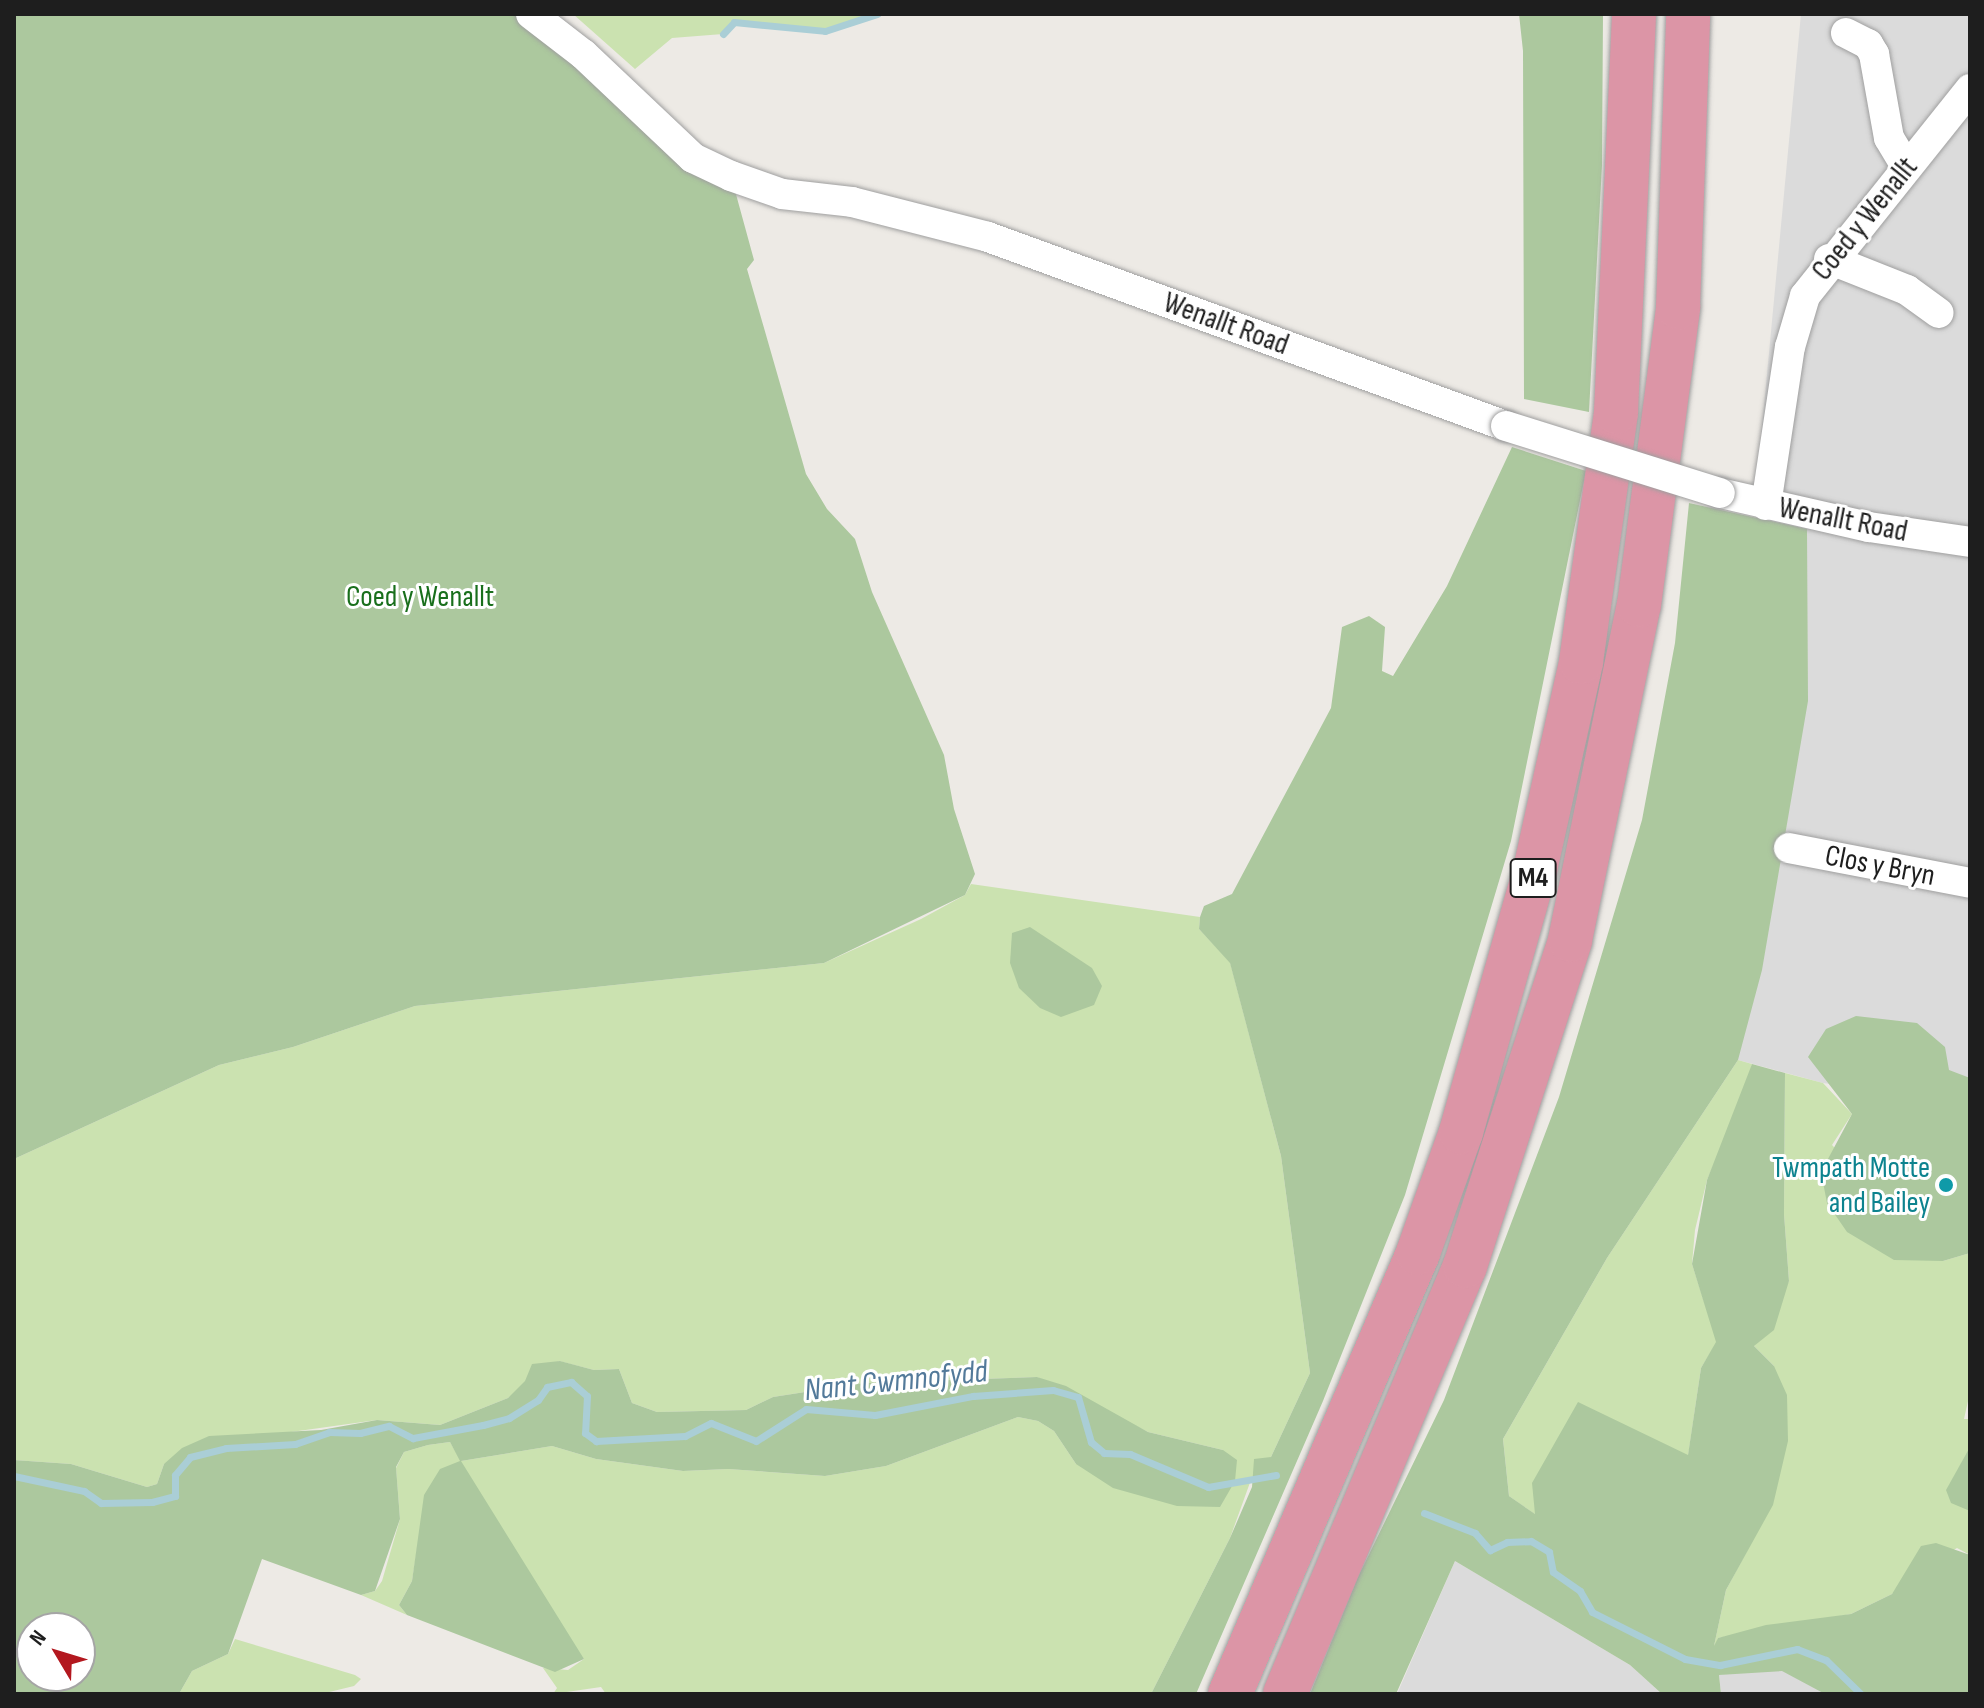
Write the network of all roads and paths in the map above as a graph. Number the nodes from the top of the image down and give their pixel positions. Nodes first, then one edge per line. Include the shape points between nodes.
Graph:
1 (531, 14) edge
2 (1634, 14) edge
3 (1688, 14) edge
4 (1846, 33) dead end
5 (1970, 89) edge
6 (1906, 166) junction
7 (1829, 259) junction
8 (1939, 313) dead end
9 (1766, 505) junction
10 (1970, 542) edge
11 (1789, 848) dead end
12 (1970, 883) edge
13 (1230, 1694) edge
14 (1285, 1694) edge

1 - 9 street, Wenallt Road, bridge via 583,54 693,158 731,176 782,194 852,202 988,237 1506,426
2 - 13 highway, M4 via 1616,412 1581,662 1535,870 1461,1132 1418,1253
3 - 14 highway, M4 via 1676,322 1639,605 1570,940 1465,1266
4 - 6 street via 1868,44 1874,54 1889,138
5 - 6 street, Coed y Wenallt
6 - 7 street, Coed y Wenallt
7 - 8 street via 1907,290
7 - 9 street, Coed y Wenallt via 1797,317
9 - 10 street, Wenallt Road
11 - 12 street, Clos y Bryn

